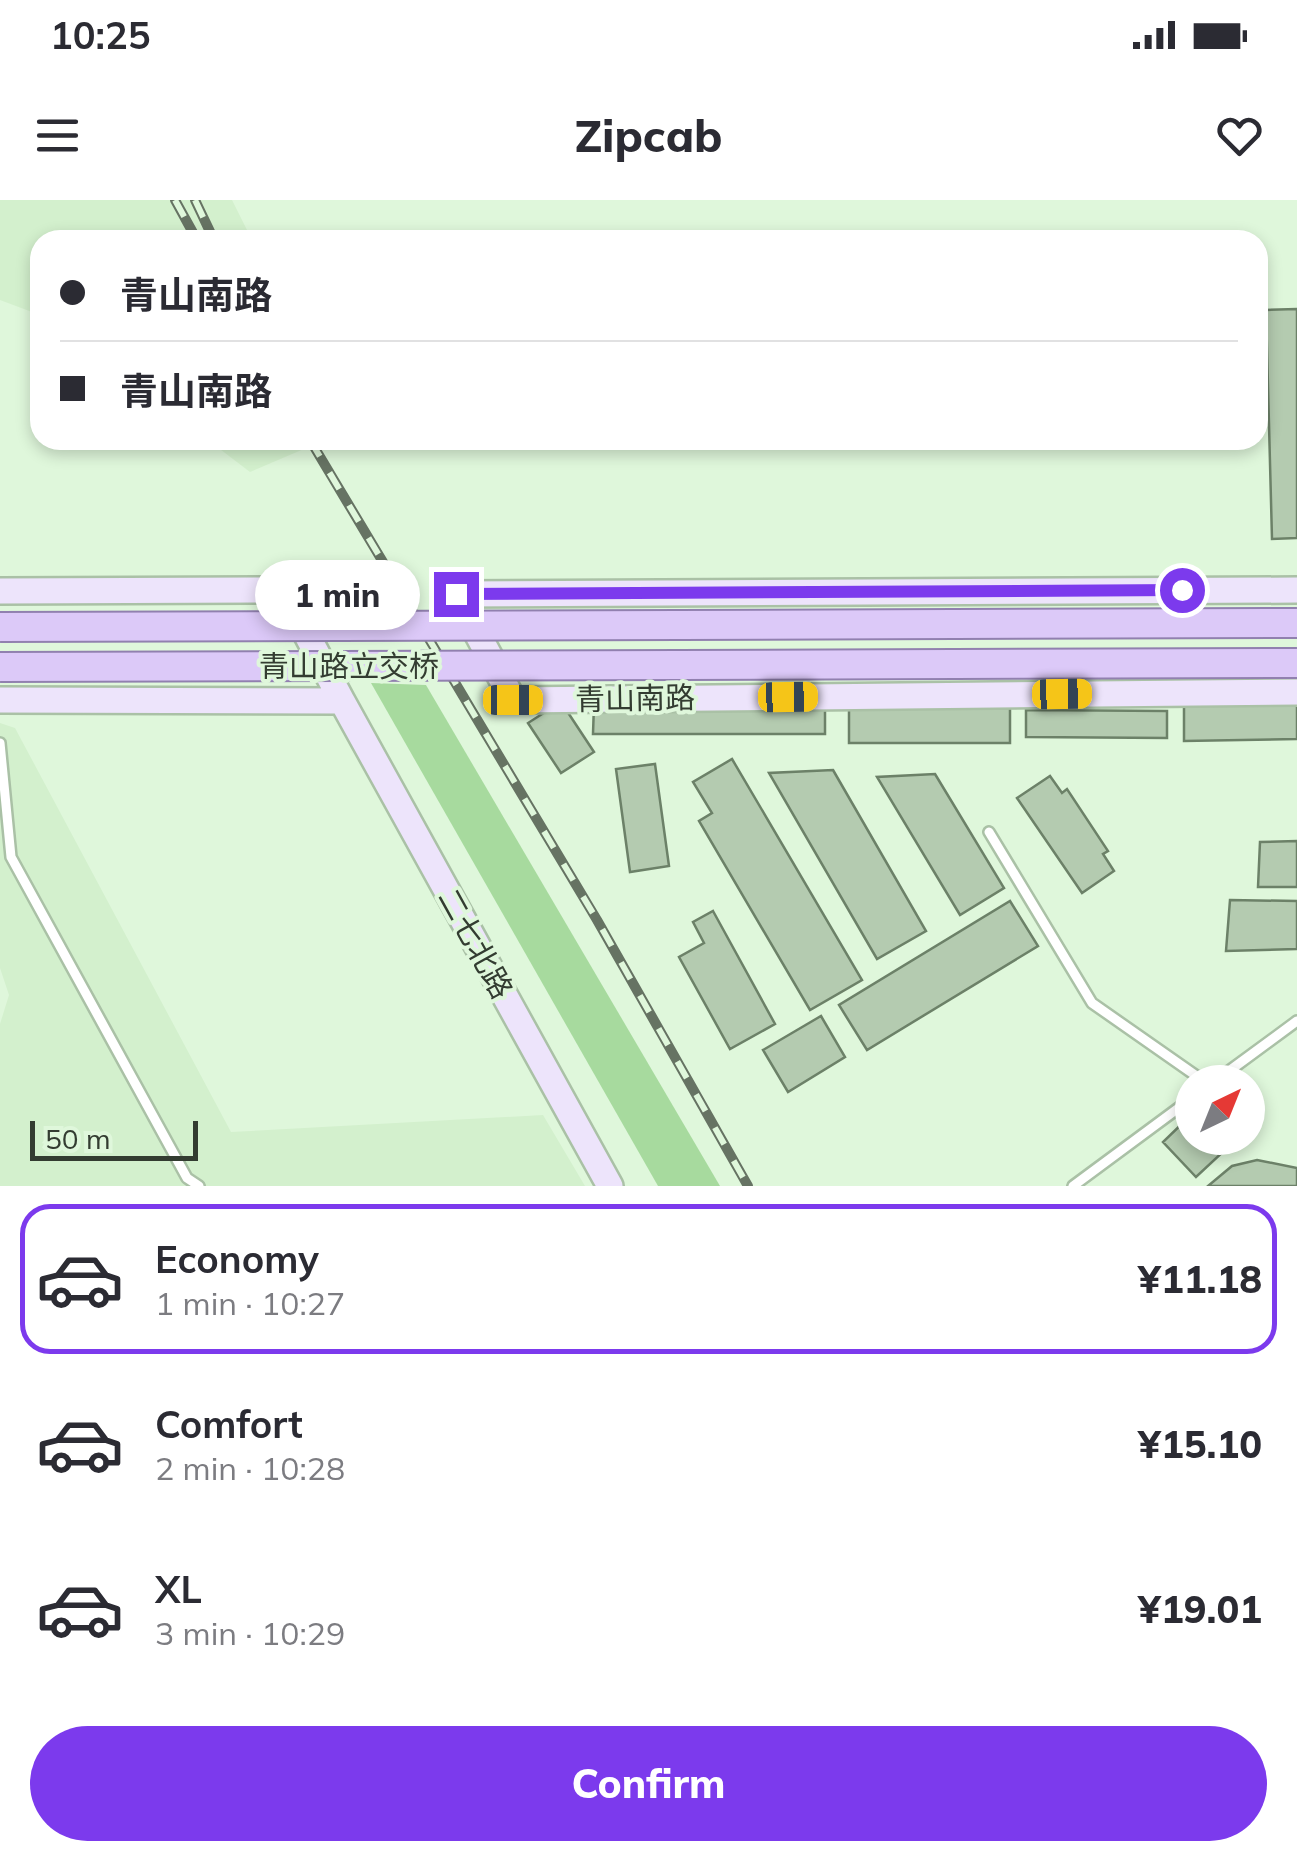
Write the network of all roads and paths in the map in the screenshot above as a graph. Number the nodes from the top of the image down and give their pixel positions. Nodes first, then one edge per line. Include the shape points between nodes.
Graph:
1 (1297, 590) edge
2 (0, 591) edge
3 (1297, 623) edge
4 (0, 628) edge
5 (1297, 663) edge
6 (0, 667) edge
7 (1297, 692) edge
8 (0, 700) edge
9 (342, 701) junction
10 (0, 743) edge
11 (989, 832) dead end
12 (1297, 1021) edge
13 (1181, 1065) edge
14 (1237, 1065) edge
15 (1175, 1111) edge
16 (198, 1186) edge
17 (610, 1186) edge
18 (1074, 1186) edge

1 - 7 main road, 青山南路 via 456,594 513,700
2 - 9 main road via 283,590
3 - 4 main road, 青山路立交桥, bridge
5 - 6 main road, 青山路立交桥, bridge
8 - 9 main road
9 - 17 main road, 二七北路
10 - 16 lane via 11,858 187,1178
11 - 13 lane via 1092,1003
12 - 14 lane
15 - 18 lane

